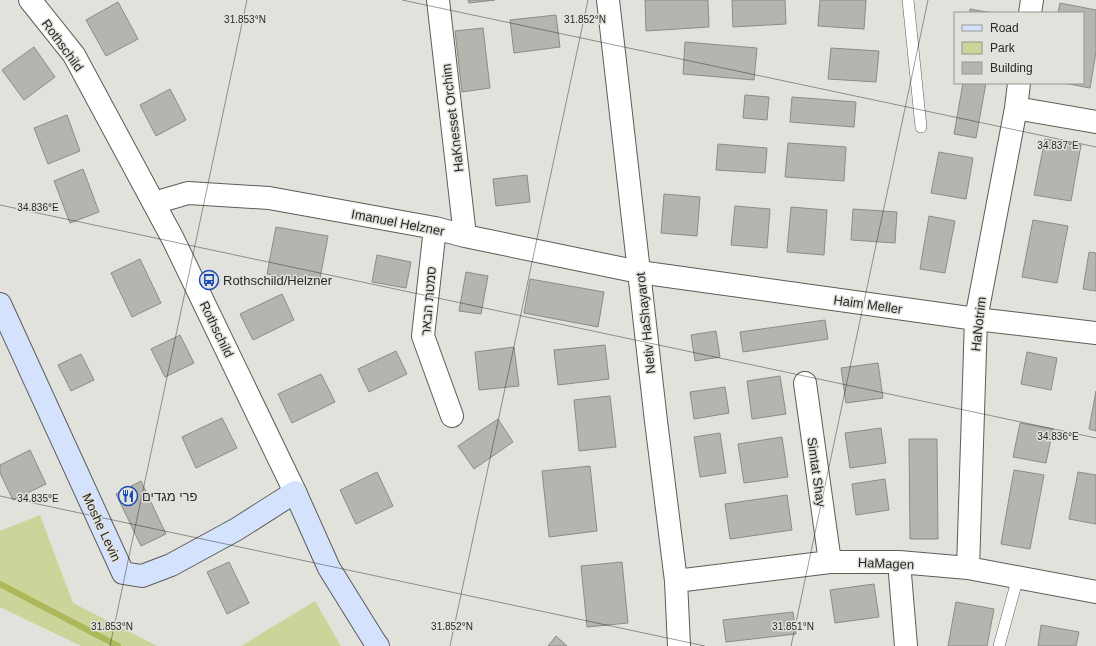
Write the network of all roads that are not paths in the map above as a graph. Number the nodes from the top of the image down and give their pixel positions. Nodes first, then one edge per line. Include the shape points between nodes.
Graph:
1 (30, 0) edge
2 (438, 0) edge
3 (608, 0) edge
4 (908, 0) edge
5 (1032, 0) edge
6 (1030, 12) edge
7 (1019, 84) edge
8 (1016, 108) junction
9 (1096, 122) edge
10 (921, 127) dead end
11 (154, 203) junction
12 (436, 228) junction
13 (465, 236) junction
14 (639, 272) junction
15 (0, 304) edge
16 (976, 319) junction
17 (1096, 333) edge
18 (805, 383) dead end
19 (452, 416) dead end
20 (295, 492) junction
21 (830, 562) junction
22 (899, 562) junction
23 (968, 568) junction
24 (1018, 577) junction
25 (676, 581) junction
26 (1096, 592) edge
27 (378, 646) edge
28 (679, 646) edge
29 (906, 646) edge
30 (999, 646) edge

1 - 11 street, Rothschild via 74,55
2 - 13 street, HaKnesset Orchim
3 - 14 street, Netiv HaShayarot
4 - 10 lane
5 - 6 street
7 - 8 street, HaNotrim
8 - 9 street
8 - 16 street, HaNotrim
11 - 12 street, Imanuel Helzner via 188,193 269,198
11 - 20 street, Rothschild
12 - 13 street, Imanuel Helzner
12 - 19 street, סמטת הבאר via 423,336
13 - 14 street, Imanuel Helzner
14 - 16 street, Haim Meller
14 - 25 street, Netiv HaShayarot
15 - 20 main road, Moshe Levin via 123,574 142,576 171,565 237,529
16 - 17 street, Haim Meller
16 - 23 street, HaNotrim
18 - 21 street, Simtat Shay
20 - 27 main road, Rothschild via 329,568
21 - 22 street, HaMagen
21 - 25 street, HaMagen
22 - 23 street, HaMagen
22 - 29 street
23 - 24 street, HaMagen
24 - 26 street, HaMagen
24 - 30 lane
25 - 28 street, Netiv HaShayarot

